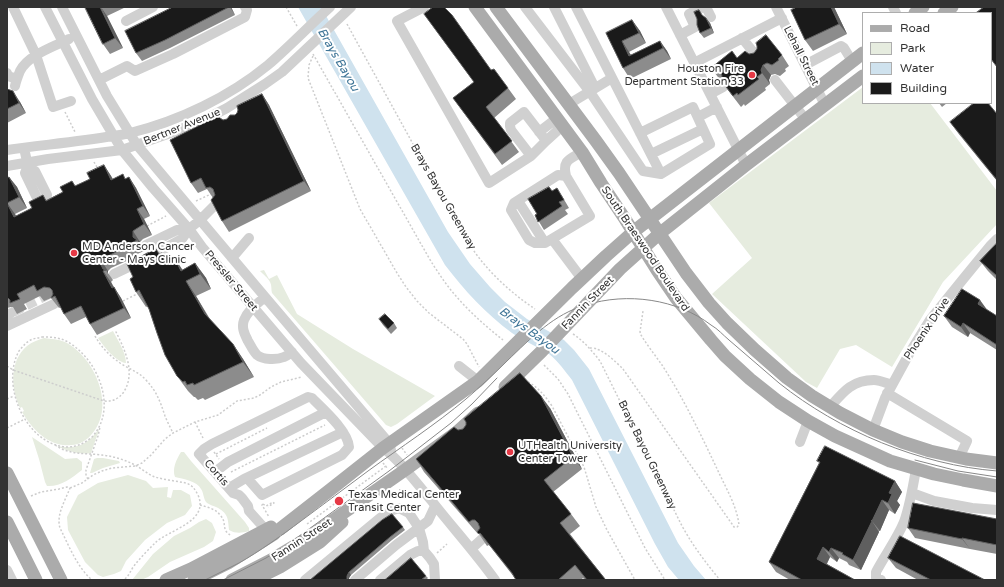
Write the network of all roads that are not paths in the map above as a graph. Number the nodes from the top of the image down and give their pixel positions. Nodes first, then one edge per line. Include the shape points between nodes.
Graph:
1 (13, 7) edge
2 (45, 7) edge
3 (62, 7) edge
4 (152, 7) edge
5 (245, 7) edge
6 (330, 7) edge
7 (350, 7) edge
8 (424, 7) edge
9 (475, 7) edge
10 (496, 7) edge
11 (525, 7) edge
12 (554, 7) edge
13 (576, 7) edge
14 (666, 7) edge
15 (704, 7) edge
16 (776, 7) edge
17 (711, 17) dead end
18 (782, 18) junction
19 (126, 21) dead end
20 (680, 34) junction
21 (76, 36) junction
22 (742, 38) junction
23 (63, 42) junction
24 (862, 54) edge
25 (36, 55) junction
26 (758, 58) edge
27 (852, 61) junction
28 (694, 63) junction
29 (805, 65) junction
30 (7, 73) edge
31 (862, 77) edge
32 (612, 78) junction
33 (98, 80) junction
34 (775, 80) dead end
35 (723, 87) edge
36 (817, 89) junction
37 (592, 90) junction
38 (710, 94) junction
39 (221, 96) junction
40 (71, 101) dead end
41 (825, 105) junction
42 (795, 106) junction
43 (717, 107) junction
44 (227, 108) junction
45 (571, 108) junction
46 (698, 117) junction
47 (233, 118) edge
48 (806, 120) junction
49 (560, 122) junction
50 (703, 128) junction
51 (540, 132) junction
52 (640, 133) junction
53 (129, 134) junction
54 (113, 136) junction
55 (546, 140) junction
56 (137, 145) junction
57 (24, 148) junction
58 (7, 150) edge
59 (122, 150) junction
60 (738, 150) junction
61 (582, 152) junction
62 (651, 154) junction
63 (531, 156) junction
64 (27, 164) junction
65 (746, 165) junction
66 (7, 166) edge
67 (661, 174) junction
68 (566, 176) junction
69 (42, 197) edge
70 (216, 204) edge
71 (649, 219) junction
72 (200, 220) junction
73 (189, 229) junction
74 (633, 232) junction
75 (659, 234) junction
76 (249, 238) dead end
77 (997, 239) edge
78 (548, 241) junction
79 (146, 246) dead end
80 (643, 248) junction
81 (232, 258) junction
82 (114, 274) dead end
83 (582, 279) junction
84 (265, 297) junction
85 (54, 304) edge
86 (253, 307) junction
87 (7, 326) edge
88 (292, 352) junction
89 (459, 366) dead end
90 (328, 371) junction
91 (315, 377) junction
92 (481, 378) junction
93 (890, 389) junction
94 (830, 407) junction
95 (326, 412) junction
96 (808, 421) junction
97 (873, 430) junction
98 (343, 432) junction
99 (800, 442) dead end
100 (388, 448) junction
101 (960, 458) junction
102 (997, 463) edge
103 (916, 469) junction
104 (405, 470) junction
105 (215, 472) junction
106 (7, 473) edge
107 (247, 478) junction
108 (386, 483) junction
109 (997, 486) edge
110 (231, 490) junction
111 (912, 493) junction
112 (435, 506) junction
113 (997, 510) edge
114 (7, 522) edge
115 (418, 528) junction
116 (274, 529) junction
117 (482, 539) edge
118 (11, 542) edge
119 (471, 549) junction
120 (424, 551) junction
121 (7, 570) edge
122 (273, 575) edge
123 (12, 580) edge
124 (36, 580) edge
125 (61, 580) edge
126 (166, 580) edge
127 (194, 580) edge
128 (232, 580) edge
129 (254, 580) edge
130 (305, 580) edge
131 (355, 580) edge
132 (380, 580) edge
133 (435, 580) edge
134 (495, 580) edge
135 (881, 580) edge

1 - 25 street
2 - 23 street, Pressler Street
3 - 21 street, Pressler Street
4 - 19 street
5 - 33 street via 245,16 173,54 136,71 127,66
6 - 39 street, Bertner Avenue via 268,65
7 - 44 street, Bertner Avenue via 282,72
8 - 63 street via 397,21 489,183
9 - 49 main road, South Braeswood Boulevard
10 - 45 main road, South Braeswood Boulevard
11 - 37 street
12 - 37 street
13 - 32 street
14 - 20 street
15 - 17 street
15 - 20 street via 688,14 695,27
16 - 18 street, Lehall Street
18 - 22 street
18 - 29 street, Lehall Street
20 - 28 street
21 - 23 street
21 - 33 street, Pressler Street
22 - 26 street
22 - 28 street
23 - 25 street
23 - 54 street, Pressler Street
24 - 27 main road, Fannin Street
25 - 30 street via 24,65 16,82
25 - 40 street via 53,107
27 - 29 street via 840,46
27 - 36 main road, Fannin Street
28 - 38 street
29 - 36 street, Lehall Street
31 - 41 main road, Fannin Street
32 - 37 street
32 - 52 street
33 - 53 street, Pressler Street
34 - 42 street
35 - 38 street
36 - 41 street, Lehall Street
36 - 42 main road, Fannin Street
37 - 45 street
37 - 67 street via 643,171
38 - 43 street
39 - 44 street
39 - 53 street, Bertner Avenue via 180,117
41 - 48 main road, Fannin Street
42 - 48 street
42 - 60 main road, Fannin Street
43 - 46 street
43 - 60 street
44 - 47 street via 226,115
44 - 56 street, Bertner Avenue via 204,120
45 - 49 main road
45 - 71 main road, South Braeswood Boulevard
46 - 50 street
46 - 52 street via 693,107
48 - 65 main road, Fannin Street
49 - 51 street via 552,122
49 - 55 street via 557,131
49 - 61 main road, South Braeswood Boulevard
50 - 62 street
50 - 67 street via 710,144
51 - 55 street
51 - 63 street via 524,112 510,123 511,130
52 - 62 street
53 - 54 street, Bertner Avenue
53 - 56 street, Pressler Street
54 - 57 street, Bertner Avenue
54 - 59 street, Pressler Street
55 - 63 street
56 - 59 street, Bertner Avenue
56 - 72 street, Pressler Street
57 - 58 street, Bertner Avenue
57 - 64 street
59 - 64 street, Bertner Avenue
59 - 73 street, Pressler Street
60 - 65 street
60 - 71 main road, Fannin Street
61 - 68 street via 567,162 564,169
61 - 74 main road, South Braeswood Boulevard
62 - 67 street
64 - 66 street, Bertner Avenue
64 - 69 street via 25,173
65 - 75 main road, Fannin Street
68 - 78 street via 590,216
68 - 78 street via 558,176 514,203 511,210 529,240 535,243
70 - 72 street
71 - 74 main road, Fannin Street
71 - 75 main road, South Braeswood Boulevard
72 - 73 street
72 - 81 street, Pressler Street
73 - 79 street via 177,230
73 - 82 street via 182,239
73 - 86 street, Pressler Street
74 - 80 main road, South Braeswood Boulevard
74 - 83 main road, Fannin Street
75 - 80 main road, Fannin Street
75 - 94 main road, South Braeswood Boulevard via 727,324 787,378
76 - 81 street
77 - 93 street, Phoenix Drive via 930,320
78 - 83 street
80 - 96 main road, South Braeswood Boulevard via 685,311 725,356 750,380
80 - 104 main road, Fannin Street via 620,268 542,351 491,400 465,432 457,432
81 - 84 street, Pressler Street
83 - 92 main road, Fannin Street
84 - 86 street
84 - 90 street, Pressler Street
85 - 87 street
86 - 88 street, Pressler Street
86 - 88 street via 244,320 243,330 257,355 270,359 283,358
88 - 91 street, Pressler Street
89 - 92 street
90 - 91 street
90 - 100 street, Pressler Street
91 - 100 street, Pressler Street
92 - 100 main road, Fannin Street
93 - 94 street via 875,380 857,382 845,389
93 - 97 street, Phoenix Drive
93 - 101 street via 967,441
94 - 97 main road, South Braeswood Boulevard
95 - 98 street
95 - 105 street via 228,462
95 - 105 street, Cortis via 308,397 212,444 199,454
96 - 99 street
96 - 103 main road, South Braeswood Boulevard via 890,461
97 - 101 main road, South Braeswood Boulevard via 930,452
98 - 107 street
98 - 107 street via 349,447 342,455 262,495
100 - 104 street, Pressler Street
100 - 116 main road, Fannin Street
101 - 102 main road, South Braeswood Boulevard
103 - 109 main road, South Braeswood Boulevard
103 - 111 street
104 - 108 main road, Fannin Street
104 - 112 street, Pressler Street
105 - 110 street, Cortis
106 - 125 main road
107 - 110 street
108 - 122 main road via 320,542
108 - 128 main road, Fannin Street via 306,539
110 - 116 street, Cortis via 234,499 244,509
111 - 113 street via 972,508
111 - 135 street via 904,522 876,572 876,578
112 - 115 street via 428,521
112 - 119 street, Pressler Street
114 - 118 main road
115 - 120 street via 424,542
115 - 130 street via 409,513 399,508 390,511
115 - 131 street
116 - 126 main road
116 - 127 main road, Fannin Street via 248,552
117 - 119 street
118 - 124 main road
119 - 134 street, Pressler Street
120 - 132 street via 410,555
120 - 133 street via 434,564
121 - 123 street
122 - 129 main road

